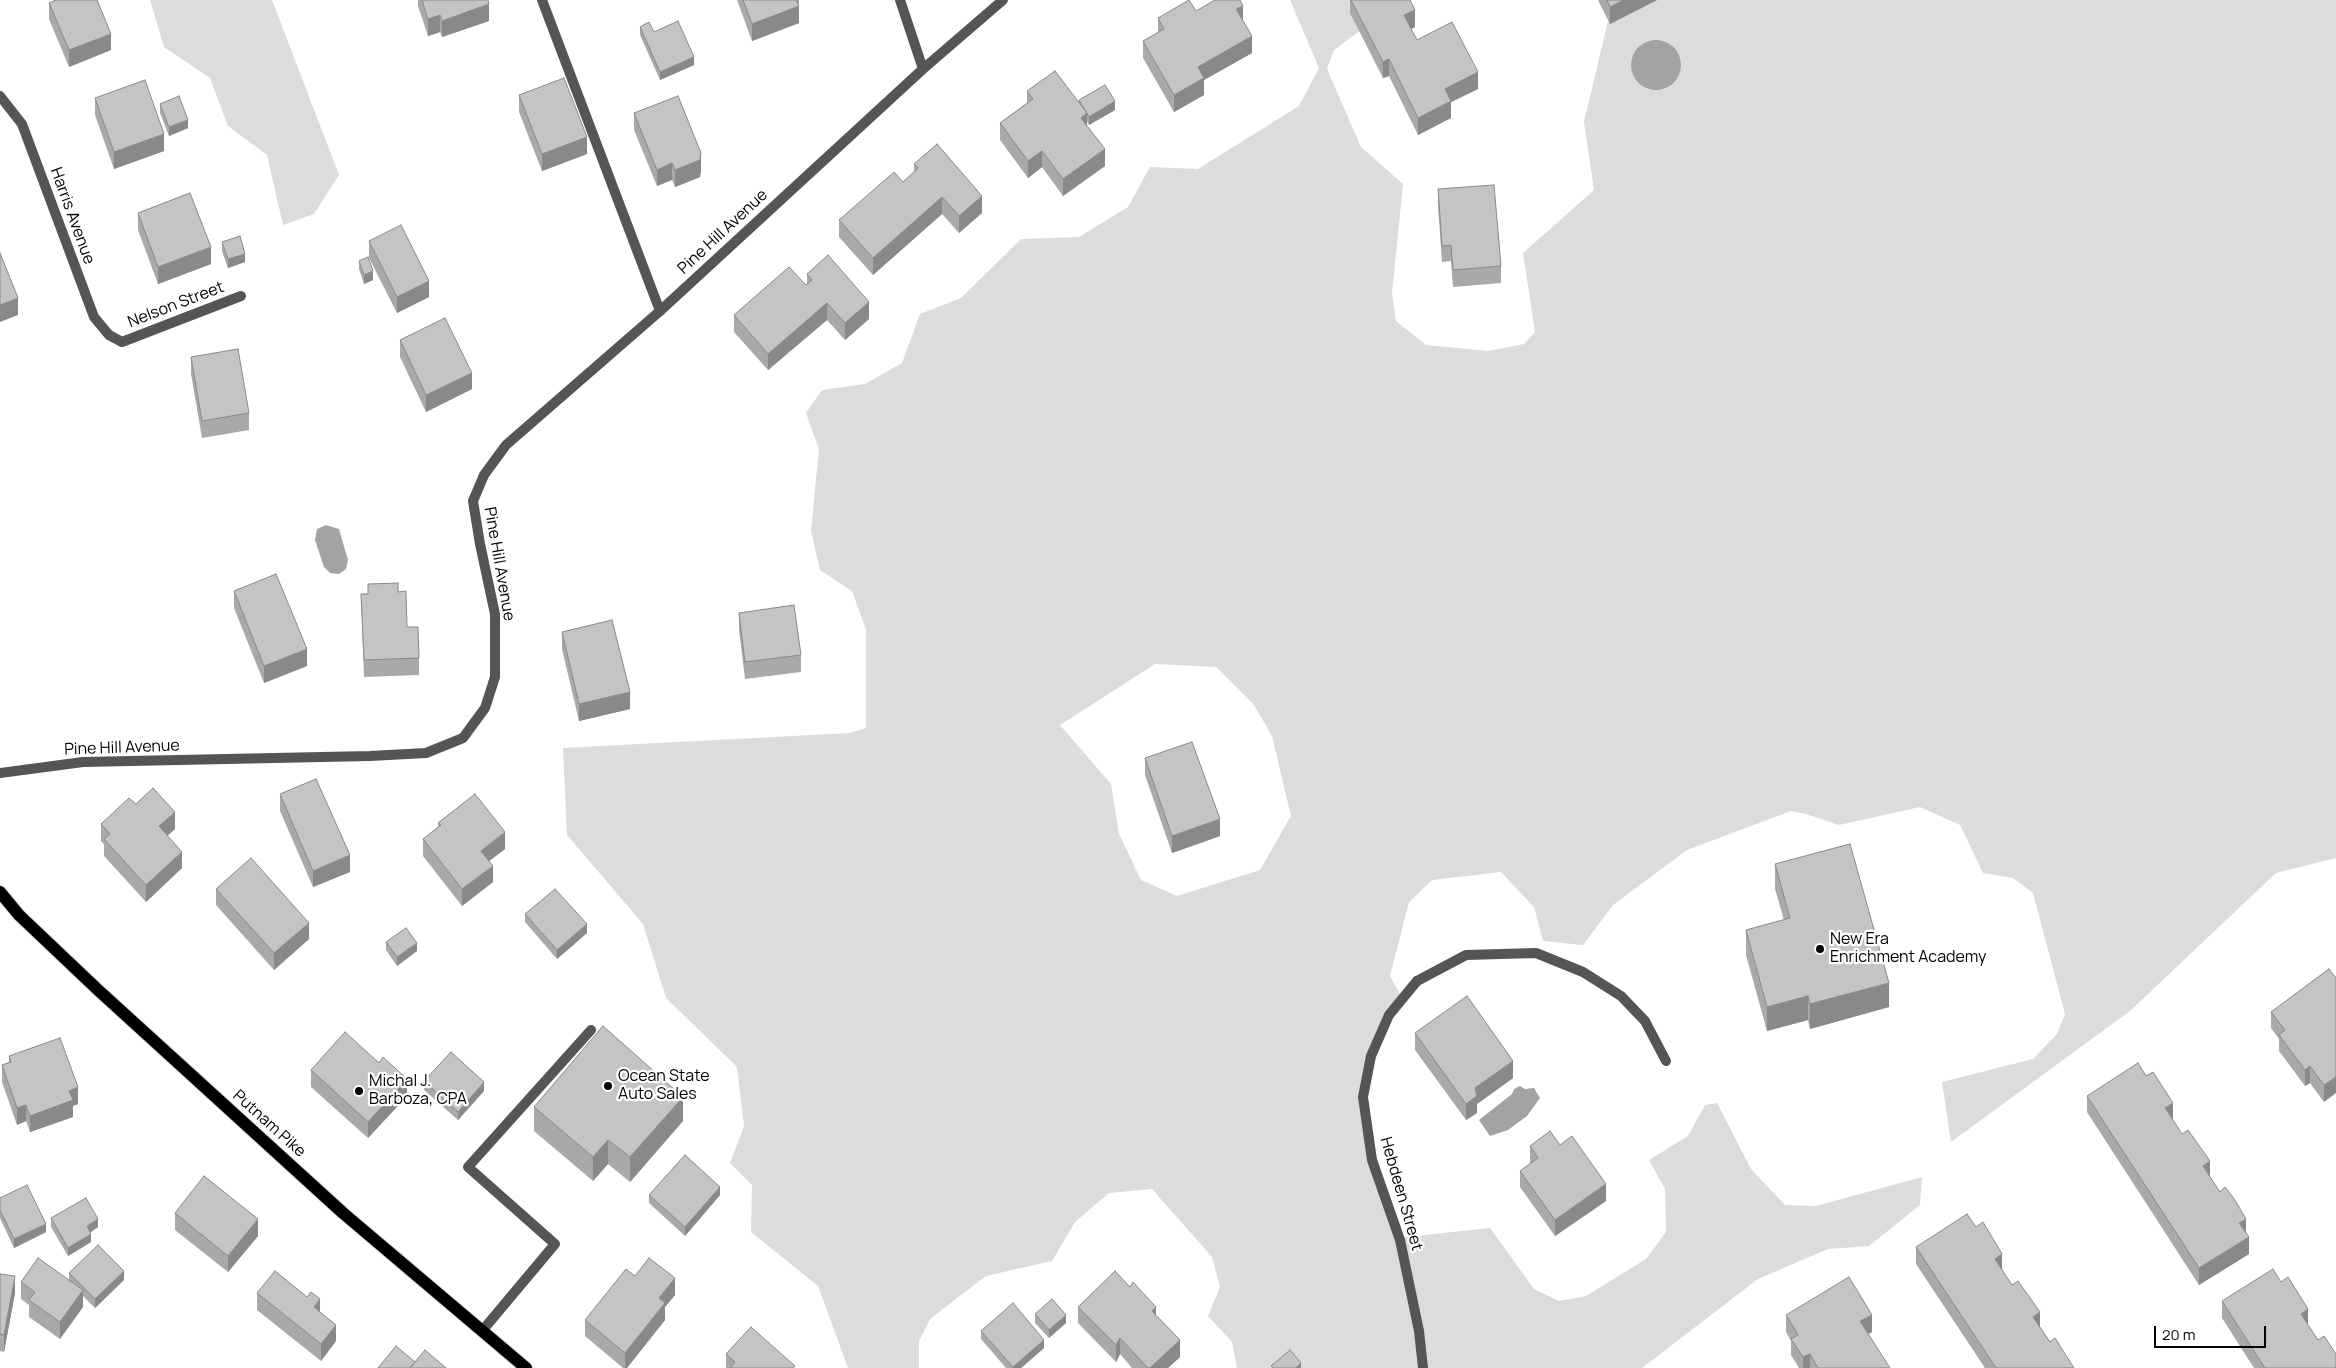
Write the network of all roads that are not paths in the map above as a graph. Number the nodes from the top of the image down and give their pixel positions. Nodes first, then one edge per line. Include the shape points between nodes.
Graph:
1 (542, 0) edge
2 (900, 0) edge
3 (1003, 0) edge
4 (923, 69) junction
5 (0, 96) edge
6 (241, 296) dead end
7 (660, 311) junction
8 (122, 342) joint
9 (0, 773) edge
10 (0, 892) edge
11 (591, 1030) dead end
12 (1666, 1061) dead end
13 (482, 1331) junction
14 (526, 1368) edge
15 (1423, 1368) edge

1 - 7 street
2 - 4 street
3 - 4 street, Pine Hill Avenue
4 - 7 street, Pine Hill Avenue
5 - 8 street, Harris Avenue via 22,124 94,317 109,335
6 - 8 street, Nelson Street
7 - 9 street, Pine Hill Avenue via 506,446 484,476 473,501 495,614 495,677 485,708 463,738 426,753 83,762
10 - 13 main road, Putnam Pike via 19,915 111,1002 343,1213
11 - 13 street via 468,1167 555,1244
12 - 15 street, Hebdeen Street via 1645,1021 1621,996 1583,972 1536,953 1466,955 1418,981 1390,1016 1371,1056 1363,1097 1372,1160 1400,1240 1419,1331
13 - 14 main road, Putnam Pike

